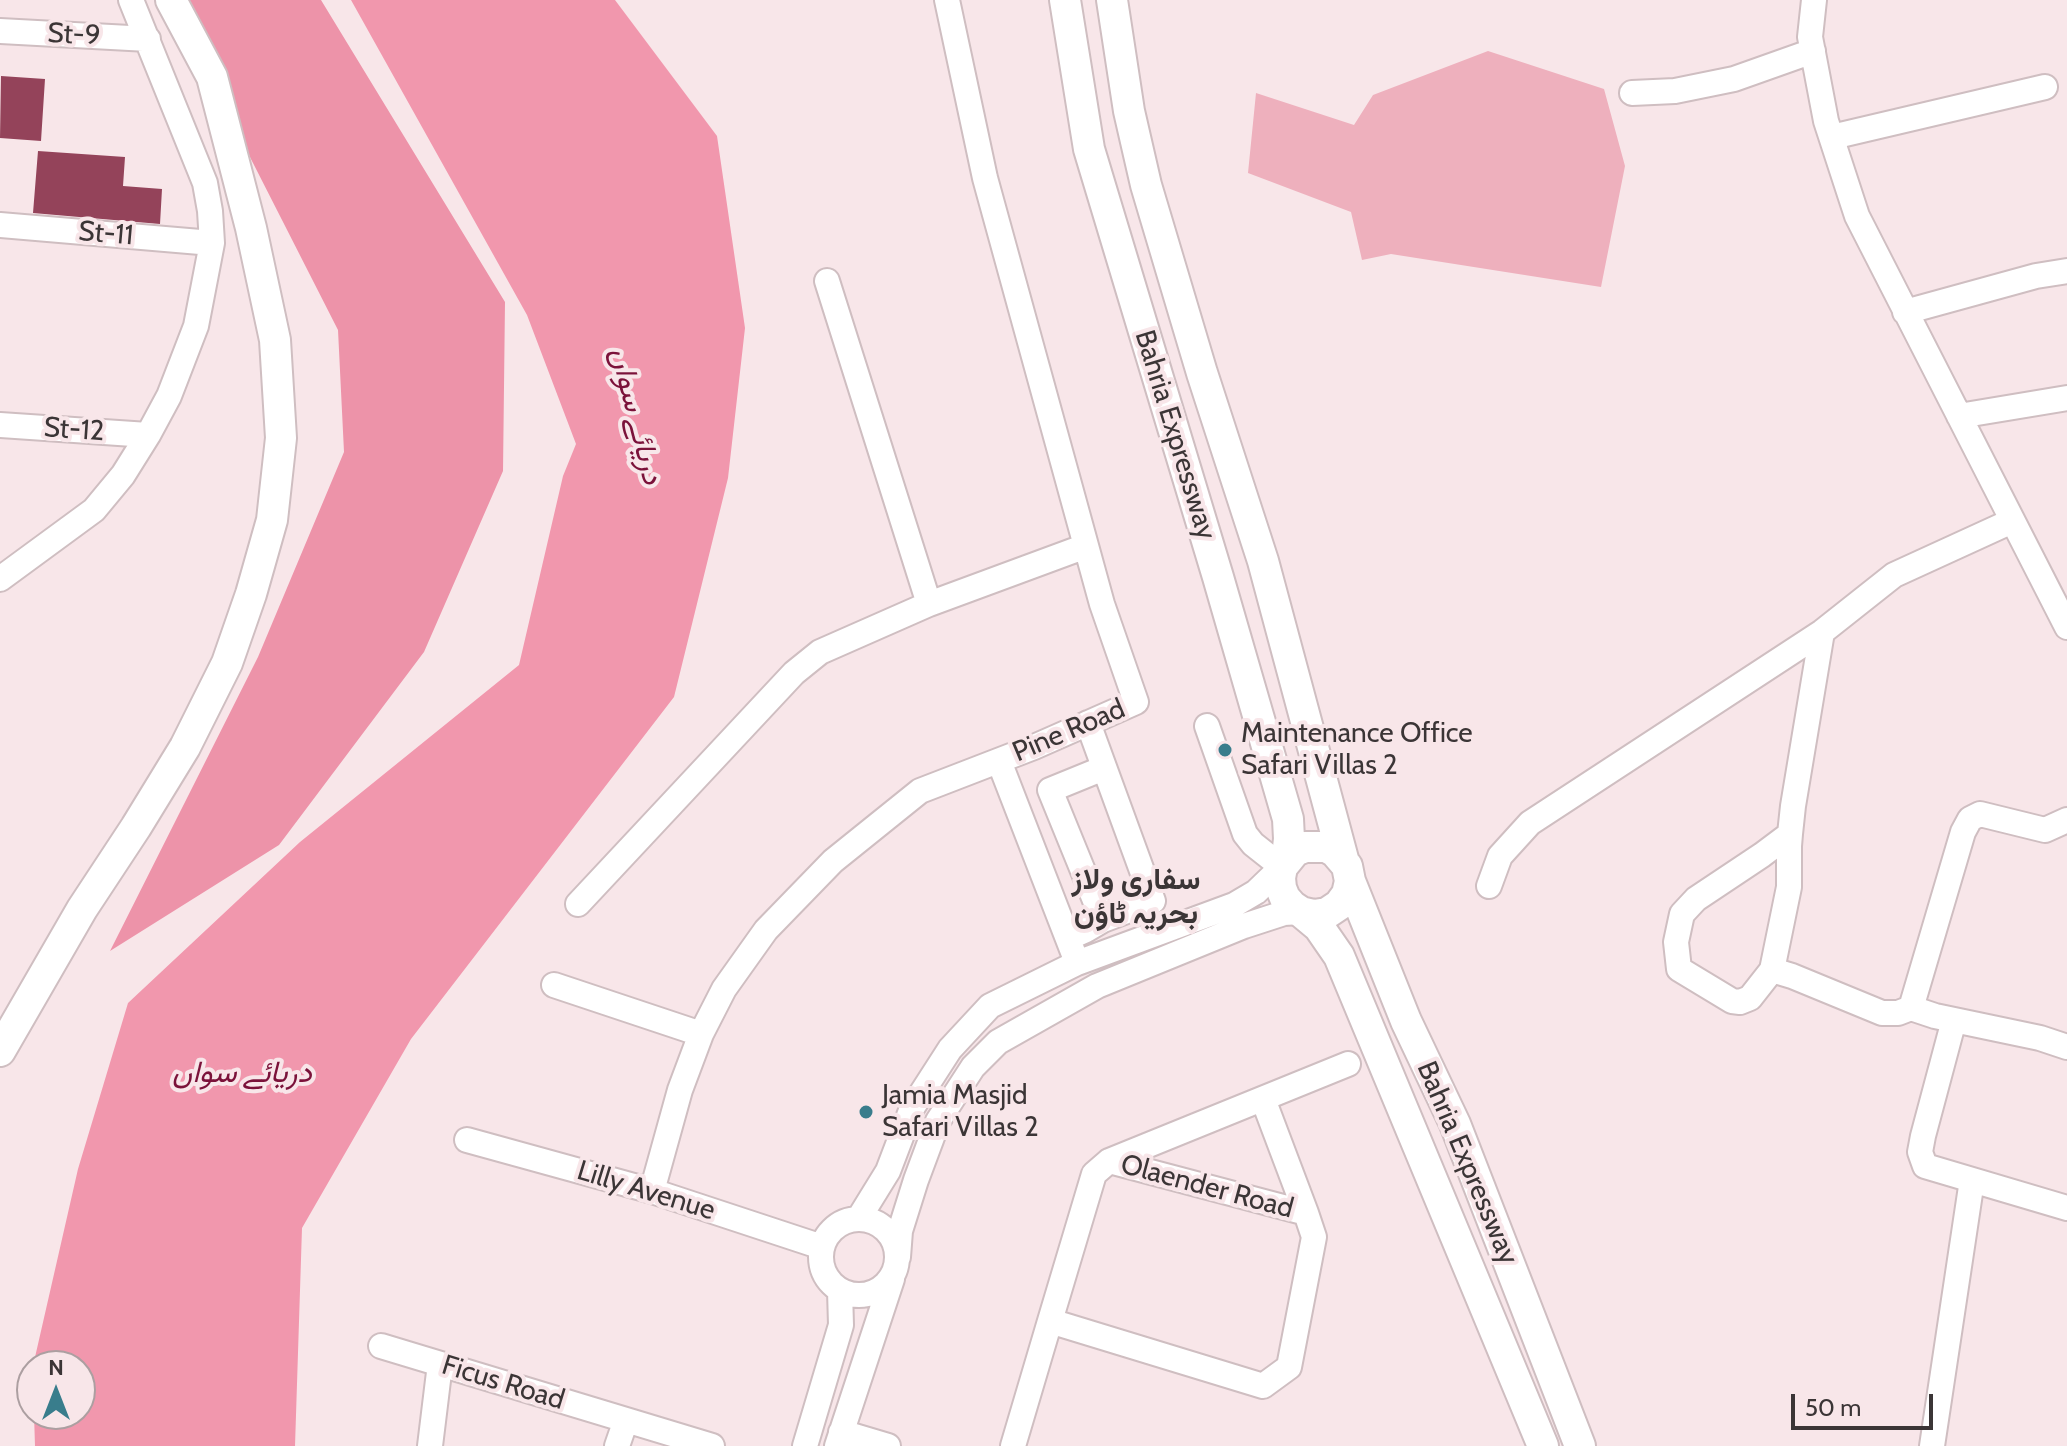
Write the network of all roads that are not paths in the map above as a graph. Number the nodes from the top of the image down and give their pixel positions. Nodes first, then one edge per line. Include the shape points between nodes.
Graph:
1 (131, 0) edge
2 (171, 0) edge
3 (947, 0) edge
4 (1065, 0) edge
5 (1112, 0) edge
6 (1814, 0) edge
7 (0, 31) edge
8 (148, 39) junction
9 (1813, 51) junction
10 (2045, 87) dead end
11 (1632, 93) dead end
12 (1832, 137) junction
13 (0, 225) edge
14 (212, 243) junction
15 (2067, 271) edge
16 (827, 281) dead end
17 (1905, 312) junction
18 (2067, 398) edge
19 (1959, 416) junction
20 (0, 425) edge
21 (148, 435) junction
22 (2012, 521) junction
23 (1086, 546) junction
24 (0, 579) edge
25 (2061, 598) edge
26 (929, 604) junction
27 (2067, 627) edge
28 (1822, 632) junction
29 (1088, 723) junction
30 (1207, 726) dead end
31 (999, 761) junction
32 (1104, 768) junction
33 (1056, 805) junction
34 (1021, 818) junction
35 (2067, 820) edge
36 (1790, 834) junction
37 (1078, 859) junction
38 (1282, 867) junction
39 (1346, 870) junction
40 (1043, 875) junction
41 (1489, 886) dead end
42 (578, 904) dead end
43 (1301, 912) junction
44 (1103, 920) junction
45 (1068, 938) junction
46 (1077, 963) junction
47 (1772, 970) junction
48 (554, 985) dead end
49 (1911, 1008) junction
50 (1954, 1020) junction
51 (701, 1034) junction
52 (2067, 1047) edge
53 (0, 1051) edge
54 (1348, 1064) dead end
55 (1263, 1099) junction
56 (467, 1140) dead end
57 (1109, 1161) junction
58 (1972, 1180) junction
59 (652, 1191) junction
60 (2067, 1208) edge
61 (1306, 1213) junction
62 (859, 1218) junction
63 (822, 1247) junction
64 (896, 1267) junction
65 (840, 1291) junction
66 (1050, 1321) junction
67 (381, 1346) dead end
68 (440, 1364) junction
69 (626, 1420) junction
70 (839, 1439) edge
71 (430, 1446) edge
72 (617, 1446) edge
73 (712, 1446) edge
74 (805, 1446) edge
75 (888, 1446) edge
76 (1013, 1446) edge
77 (1543, 1446) edge
78 (1580, 1446) edge
79 (1932, 1446) edge

1 - 8 street
2 - 53 main road via 212,77 275,340 281,438 272,520 227,663 185,747
3 - 23 street, Pine Road via 985,178
4 - 38 main road, Bahria Expressway via 1089,149 1288,819
5 - 39 main road, Bahria Expressway via 1146,185 1263,561
6 - 9 street
7 - 8 street, St-9
8 - 14 street via 205,183
9 - 11 street via 1734,79
9 - 12 street
10 - 12 street
12 - 17 street via 1857,216
13 - 14 street, St-11
14 - 21 street via 196,326
15 - 17 street
16 - 26 street
17 - 19 street
18 - 19 street
19 - 22 street
20 - 21 street, St-12
21 - 24 street via 94,510
22 - 25 street
22 - 28 street via 1894,575
23 - 26 street
23 - 29 street, Pine Road via 1136,702
25 - 27 street
26 - 42 street via 820,652 794,673
28 - 36 street
28 - 41 street via 1530,823 1500,856
29 - 31 street, Pine Road
29 - 32 street
30 - 38 street via 1245,834
31 - 34 street
31 - 51 street, Pine Road via 920,791 833,861 766,930 724,989
32 - 33 street via 1050,790
32 - 44 street via 1153,901
33 - 34 street
33 - 37 street
34 - 40 street
35 - 49 street via 2045,830 1980,814 1970,819
36 - 47 street via 1789,887
36 - 47 street via 1696,899 1682,914 1676,942 1679,969 1732,1001 1750,998
37 - 40 street
37 - 44 street
38 - 39 main road via 1295,851 1315,845 1335,852
38 - 43 main road via 1285,898
38 - 46 street via 1234,905
39 - 43 main road via 1347,894 1339,905 1327,913
39 - 78 main road, Bahria Expressway via 1406,1021 1455,1124
40 - 45 street
43 - 64 street via 1244,926 1097,986 998,1042 973,1067 938,1121 900,1231
43 - 77 main road, Bahria Expressway via 1339,956
44 - 45 street
45 - 46 street
46 - 62 street via 990,1006 950,1049 912,1108 888,1171
47 - 49 street via 1882,1013
48 - 51 street
49 - 50 street
50 - 52 street
50 - 58 street via 1920,1152 1925,1166
51 - 59 street, Pine Road
54 - 55 street
55 - 57 street
55 - 61 street
56 - 59 street, Lilly Avenue
57 - 61 street, Olaender Road
57 - 66 street, Olaender Road via 1094,1174
58 - 60 street
58 - 79 street
59 - 63 street, Lilly Avenue
61 - 66 street, Olaender Road via 1314,1237 1289,1367 1263,1386
62 - 63 street via 840,1223
62 - 64 street via 879,1223 893,1238
63 - 65 street via 826,1276
64 - 65 street via 879,1291 859,1296
64 - 70 street
65 - 74 street via 841,1325
66 - 76 street
67 - 68 street, Ficus Road
68 - 69 street, Ficus Road
68 - 71 street
69 - 72 street
69 - 73 street, Ficus Road
70 - 75 street

